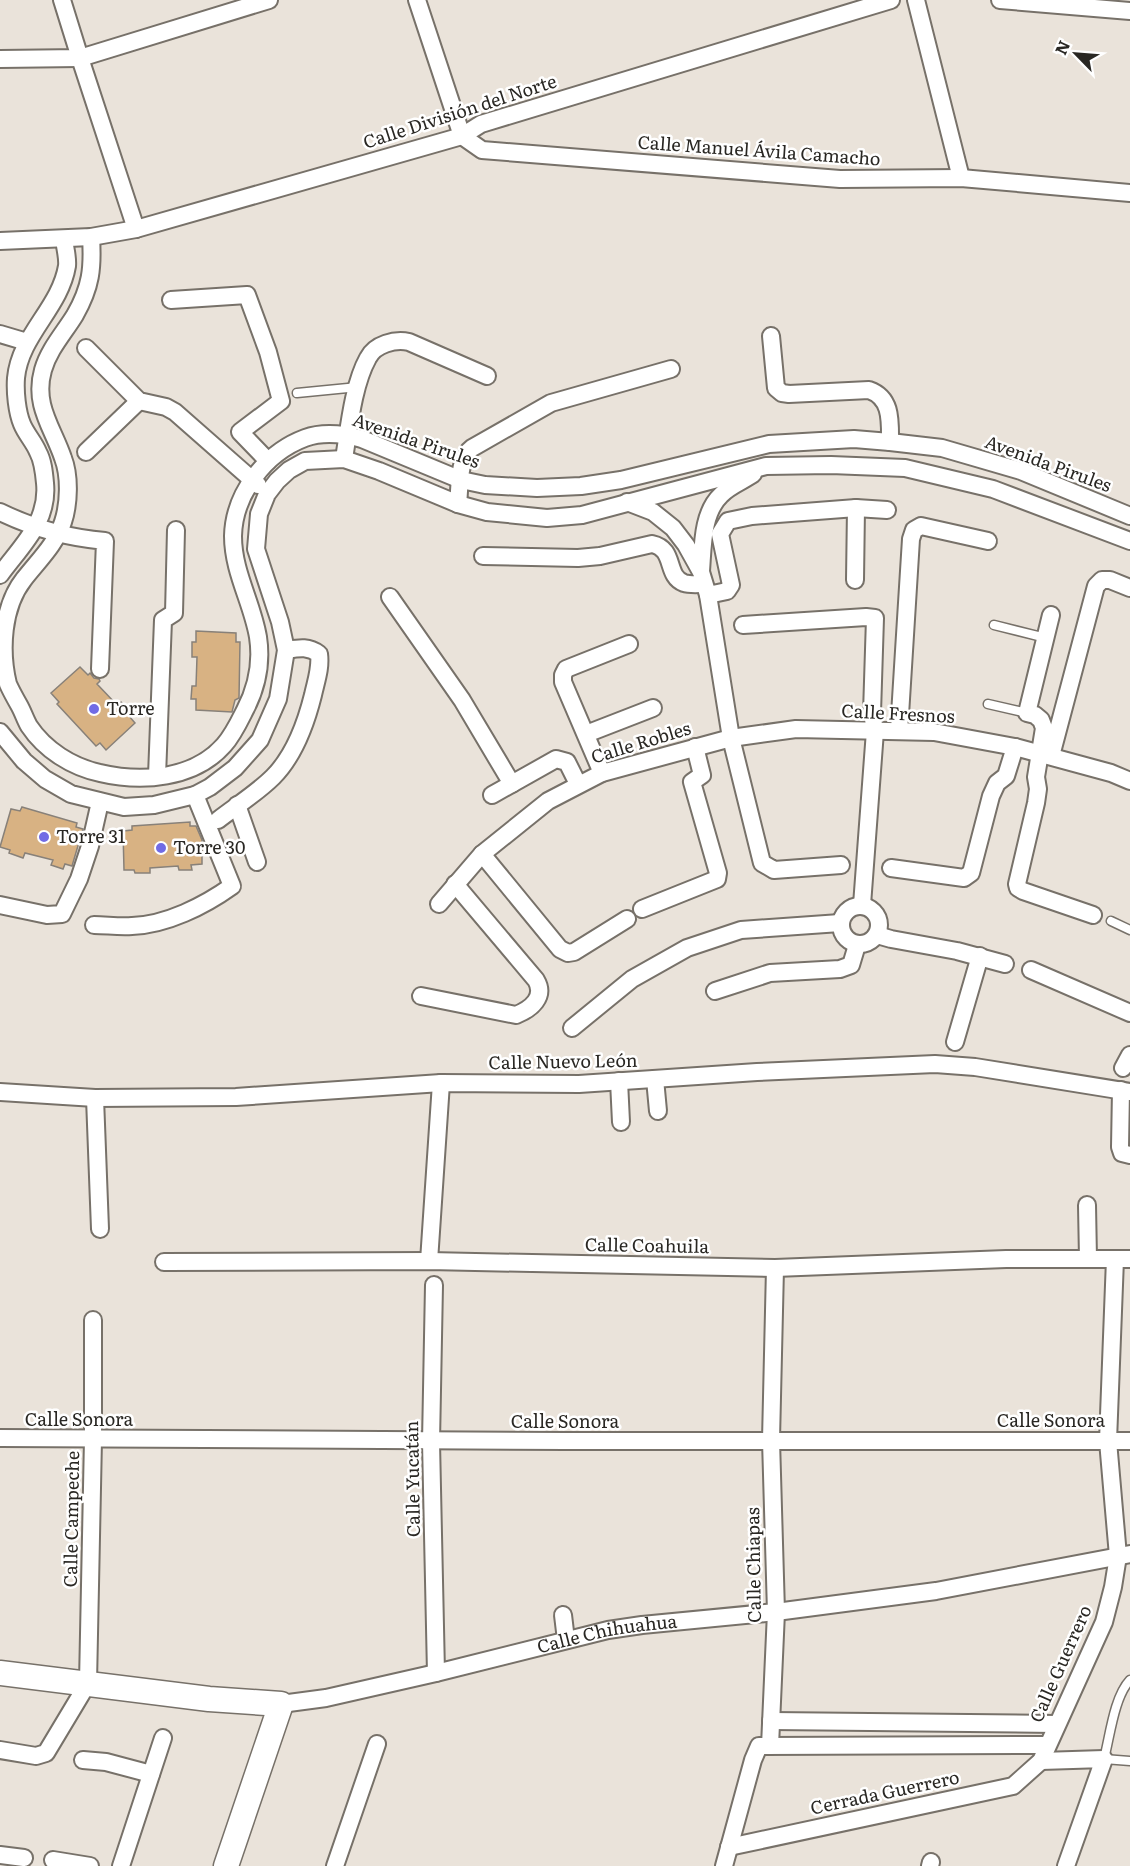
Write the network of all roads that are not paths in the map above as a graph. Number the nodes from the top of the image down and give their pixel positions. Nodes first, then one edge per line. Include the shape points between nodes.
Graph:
1 (63, 0) edge
2 (268, 0) edge
3 (417, 0) edge
4 (891, 0) edge
5 (916, 0) edge
6 (1000, 0) edge
7 (1130, 11) edge
8 (80, 58) junction
9 (0, 59) edge
10 (462, 136) junction
11 (961, 178) junction
12 (1130, 193) edge
13 (136, 229) junction
14 (91, 237) junction
15 (64, 239) junction
16 (0, 242) edge
17 (171, 300) dead end
18 (54, 302) junction
19 (75, 314) junction
20 (0, 334) edge
21 (771, 336) dead end
22 (27, 342) junction
23 (86, 348) dead end
24 (671, 369) dead end
25 (487, 376) dead end
26 (358, 387) junction
27 (297, 393) dead end
28 (139, 401) junction
29 (348, 435) junction
30 (890, 442) junction
31 (86, 452) dead end
32 (344, 459) junction
33 (268, 461) junction
34 (766, 466) junction
35 (252, 479) junction
36 (461, 480) junction
37 (267, 494) junction
38 (627, 502) junction
39 (458, 504) junction
40 (856, 508) junction
41 (887, 510) dead end
42 (0, 512) edge
43 (1130, 516) edge
44 (36, 527) junction
45 (176, 530) dead end
46 (58, 533) junction
47 (988, 541) dead end
48 (1130, 541) edge
49 (483, 556) dead end
50 (0, 575) edge
51 (855, 580) dead end
52 (704, 584) junction
53 (1130, 588) edge
54 (390, 597) dead end
55 (1051, 615) dead end
56 (994, 625) dead end
57 (743, 626) dead end
58 (1046, 638) junction
59 (629, 644) dead end
60 (286, 650) junction
61 (100, 669) dead end
62 (988, 704) dead end
63 (653, 708) dead end
64 (1027, 713) junction
65 (875, 731) junction
66 (899, 731) junction
67 (0, 732) edge
68 (586, 734) junction
69 (731, 738) junction
70 (695, 747) junction
71 (1015, 747) junction
72 (6, 754) edge
73 (1046, 755) junction
74 (602, 773) junction
75 (156, 776) junction
76 (126, 779) junction
77 (1130, 781) edge
78 (512, 784) junction
79 (578, 784) junction
80 (195, 795) junction
81 (492, 795) dead end
82 (100, 802) junction
83 (237, 805) junction
84 (124, 807) junction
85 (218, 820) dead end
86 (482, 854) junction
87 (257, 862) dead end
88 (841, 865) dead end
89 (891, 868) dead end
90 (455, 884) junction
91 (439, 904) dead end
92 (0, 905) edge
93 (862, 905) junction
94 (642, 909) dead end
95 (1093, 915) dead end
96 (627, 919) dead end
97 (1111, 921) dead end
98 (840, 923) junction
99 (94, 925) dead end
100 (1130, 930) edge
101 (877, 935) junction
102 (857, 945) junction
103 (980, 956) junction
104 (1005, 964) dead end
105 (1031, 970) dead end
106 (715, 991) dead end
107 (421, 996) dead end
108 (1130, 1013) edge
109 (572, 1028) dead end
110 (955, 1042) dead end
111 (655, 1079) junction
112 (619, 1081) junction
113 (441, 1083) junction
114 (1, 1091) edge
115 (1125, 1091) edge
116 (95, 1098) junction
117 (658, 1111) dead end
118 (621, 1122) dead end
119 (1126, 1154) edge
120 (1088, 1204) dead end
121 (100, 1229) dead end
122 (1088, 1259) junction
123 (1122, 1259) edge
124 (429, 1261) junction
125 (164, 1262) dead end
126 (775, 1268) junction
127 (434, 1285) dead end
128 (93, 1320) dead end
129 (0, 1438) edge
130 (93, 1439) junction
131 (771, 1440) junction
132 (1108, 1441) junction
133 (1130, 1441) edge
134 (431, 1442) junction
135 (1124, 1555) edge
136 (776, 1612) junction
137 (562, 1615) dead end
138 (566, 1640) junction
139 (0, 1673) edge
140 (436, 1673) junction
141 (1130, 1680) edge
142 (88, 1683) junction
143 (281, 1704) junction
144 (771, 1721) junction
145 (1056, 1724) junction
146 (163, 1738) dead end
147 (377, 1744) dead end
148 (770, 1746) junction
149 (0, 1750) edge
150 (1044, 1753) junction
151 (1104, 1759) junction
152 (83, 1760) dead end
153 (1130, 1761) edge
154 (151, 1774) junction
155 (729, 1846) junction
156 (0, 1855) edge
157 (24, 1858) dead end
158 (53, 1860) dead end
159 (90, 1866) edge
160 (120, 1866) edge
161 (226, 1866) edge
162 (334, 1866) edge
163 (724, 1866) edge
164 (1066, 1866) edge

1 - 8 street
2 - 8 street
3 - 10 street
4 - 10 street, Calle División del Norte via 481,124
5 - 11 street
6 - 7 street
8 - 9 street
8 - 13 street
10 - 11 street, Calle Manuel Ávila Camacho via 482,150 840,179
10 - 13 street, Calle División del Norte
11 - 12 street, Calle Manuel Ávila Camacho
13 - 14 street, Calle División del Norte
14 - 15 street, Calle División del Norte
14 - 19 street, Avenida Pirules via 93,264
15 - 16 street, Calle División del Norte
15 - 18 street via 67,264
17 - 33 street via 247,295 281,401 240,432
18 - 19 street
18 - 22 street
19 - 46 street, Avenida Pirules via 42,371 40,394 44,418 65,462 67,493
20 - 22 street
21 - 30 street via 776,388 789,394 869,390 879,394 886,402
22 - 44 street via 16,378 16,396 22,424 39,452 44,471 44,510
23 - 28 street
24 - 36 street via 550,403 467,452
25 - 26 street via 399,340 384,344 369,356
26 - 27 lane
26 - 29 street
28 - 31 street
28 - 35 street via 175,412
29 - 32 street
29 - 33 street, Avenida Pirules via 306,437
29 - 36 street, Avenida Pirules
30 - 36 street, Avenida Pirules via 854,439 769,444 581,486 537,488
30 - 43 street, Avenida Pirules via 942,448 1021,471
32 - 37 street via 305,461 289,470
32 - 39 street
33 - 35 street, Avenida Pirules
34 - 38 street
34 - 48 street via 905,468 993,489
34 - 52 street via 721,495 710,512 704,534
35 - 37 street
35 - 75 street, Avenida Pirules via 235,519 234,550 237,573 251,605 258,637 257,684 225,745 193,768
36 - 39 street
37 - 60 street via 259,514 256,549
38 - 39 street via 582,515 547,518 487,512
38 - 52 street via 653,512 673,528 686,545
40 - 41 street
40 - 51 street
40 - 52 street via 728,521 720,534 731,585 727,591
42 - 44 street
44 - 46 street
44 - 50 street
45 - 75 street via 174,613 163,620
46 - 61 street via 105,542
46 - 76 street, Avenida Pirules via 11,601 2,642 9,686 30,727 58,756 96,773
47 - 66 street via 921,526 914,530
49 - 52 street via 578,558 652,544 665,550 675,576 682,583
52 - 69 street
53 - 73 street via 1110,580 1102,580 1096,586
54 - 78 street via 462,700
55 - 58 street
56 - 58 lane
57 - 65 street via 875,618
58 - 64 street
59 - 68 street via 566,669 563,675 562,682
60 - 80 street via 278,699 260,740 235,768
60 - 83 street via 302,647 319,654 321,663 308,714 288,758 273,778
62 - 64 lane
63 - 68 street
64 - 73 street via 1041,720
65 - 66 street, Calle Fresnos
65 - 69 street, Calle Fresnos via 796,729
65 - 93 street
66 - 71 street, Calle Fresnos via 934,732
67 - 72 street
68 - 74 street
69 - 70 street, Calle Robles
69 - 88 street via 762,863 774,870
70 - 74 street, Calle Robles
70 - 94 street via 702,775 692,782 717,879
71 - 73 street, Calle Fresnos
71 - 89 street via 1006,776 991,796 968,877
72 - 82 street via 71,794
73 - 77 street, Calle Fresnos
73 - 95 street via 1036,777 1036,803 1018,888
74 - 79 street, Calle Robles
75 - 76 street, Avenida Pirules
76 - 84 street
78 - 79 street via 556,759 567,762
78 - 81 street
79 - 86 street, Calle Robles via 548,801
80 - 84 street via 154,805
80 - 99 street via 232,886 169,919 134,926
82 - 84 street
82 - 92 street via 79,879 62,914 47,915
83 - 85 street
83 - 87 street
86 - 90 street, Calle Robles
86 - 96 street via 560,949 568,953
90 - 91 street, Calle Robles
90 - 107 street via 536,980 539,995 526,1011 516,1014
93 - 98 street via 848,909
93 - 101 street via 879,920
97 - 100 lane
98 - 102 street via 844,937
98 - 109 street via 741,930 687,948 632,979
101 - 102 street via 872,941
101 - 103 street
102 - 106 street via 850,965 840,969 770,974
103 - 104 street
103 - 110 street
105 - 108 street
111 - 112 street, Calle Nuevo León
111 - 115 street, Calle Nuevo León via 936,1065 975,1067
111 - 117 street
112 - 113 street, Calle Nuevo León
112 - 118 street
113 - 116 street, Calle Nuevo León via 236,1097
113 - 124 street
114 - 116 street, Calle Nuevo León
115 - 119 street via 1120,1147
116 - 121 street
120 - 122 street
122 - 123 street, Calle Coahuila
122 - 126 street, Calle Coahuila
123 - 132 street, Calle Guerrero
124 - 125 street, Calle Coahuila
124 - 126 street, Calle Coahuila
126 - 131 street, Calle Chiapas
127 - 134 street, Calle Yucatán
128 - 130 street, Calle Campeche
129 - 130 street, Calle Sonora
130 - 134 street, Calle Sonora
130 - 142 street, Calle Campeche
131 - 132 street, Calle Sonora
131 - 134 street, Calle Sonora
131 - 136 street, Calle Chiapas
132 - 133 street, Calle Sonora
132 - 135 street, Calle Guerrero
134 - 140 street, Calle Yucatán
135 - 136 street, Calle Chihuahua via 957,1588
135 - 145 street, Calle Guerrero via 1104,1622
136 - 138 street, Calle Chihuahua via 642,1625
136 - 144 street, Calle Chiapas
137 - 138 street
138 - 140 street, Calle Chihuahua
139 - 142 street, Calle Chihuahua
140 - 143 street, Calle Chihuahua
141 - 151 lane via 1123,1687
142 - 143 street, Calle Chihuahua
142 - 149 street via 46,1753
143 - 161 street
144 - 145 street
144 - 148 street, Calle Chiapas
145 - 150 street, Calle Guerrero
146 - 154 street
147 - 162 street
148 - 150 street
148 - 155 street via 759,1746 753,1760
150 - 151 street
150 - 155 street, Cerrada Guerrero via 1012,1786
151 - 153 lane
151 - 164 street
152 - 154 street
154 - 160 street
155 - 163 street
156 - 157 street
158 - 159 street

